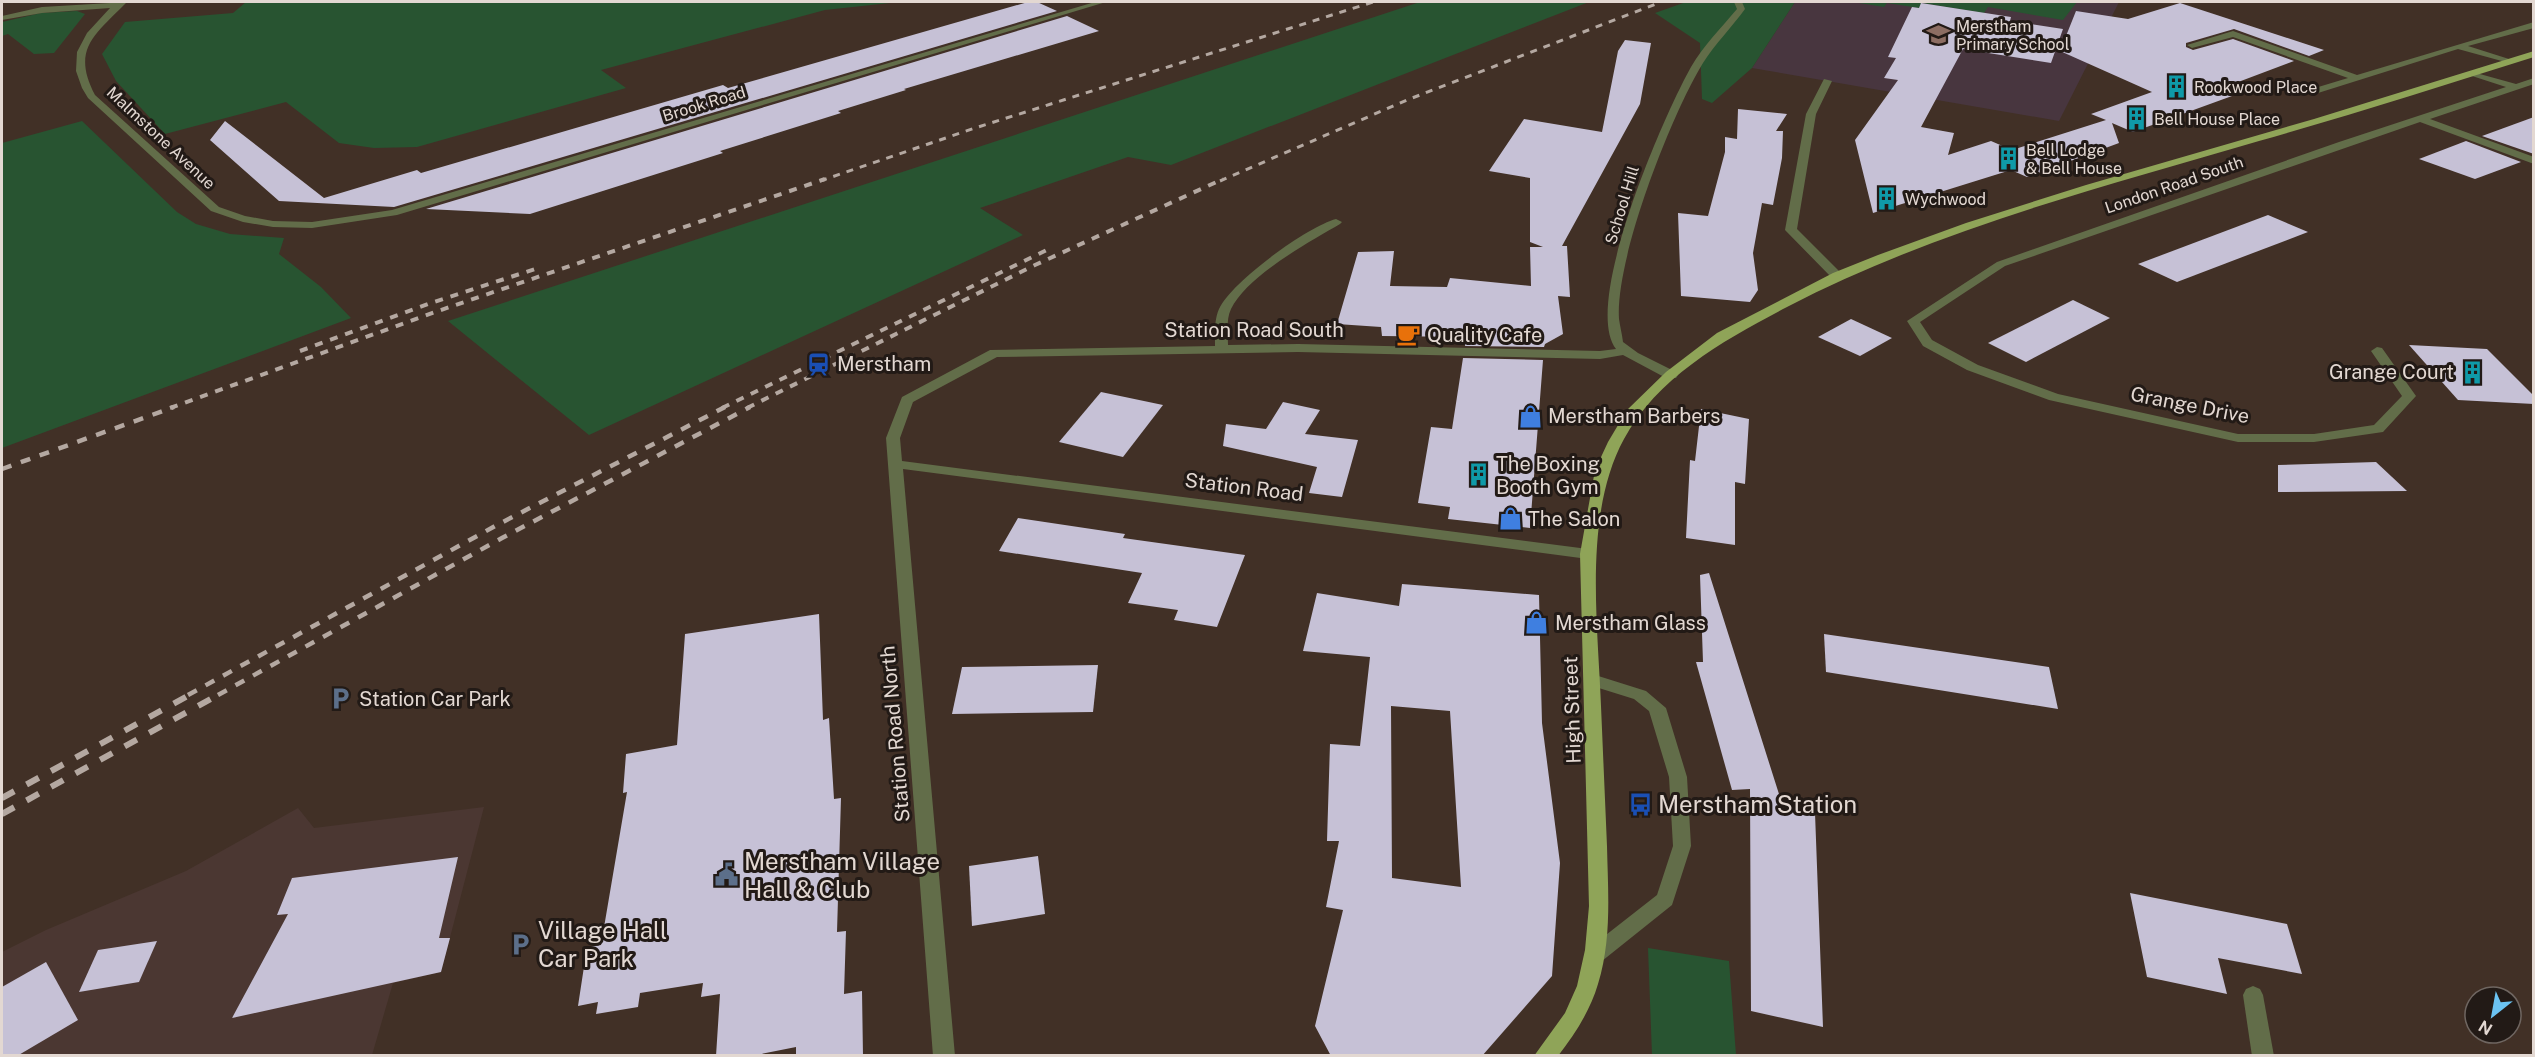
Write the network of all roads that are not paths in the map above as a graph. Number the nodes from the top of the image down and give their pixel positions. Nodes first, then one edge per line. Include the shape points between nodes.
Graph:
1 (1102, 2) edge
2 (1738, 2) edge
3 (121, 3) edge
4 (2, 18) edge
5 (2534, 26) edge
6 (2192, 45) dead end
7 (2458, 46) junction
8 (2534, 54) edge
9 (2506, 61) junction
10 (2472, 73) junction
11 (2358, 78) junction
12 (1827, 81) dead end
13 (2534, 81) edge
14 (2516, 87) junction
15 (2318, 90) dead end
16 (2419, 118) junction
17 (2534, 161) edge
18 (1336, 222) dead end
19 (312, 225) joint
20 (1837, 276) junction
21 (1221, 348) junction
22 (1624, 351) junction
23 (2377, 351) dead end
24 (1972, 367) joint
25 (1671, 375) junction
26 (902, 410) joint
27 (895, 464) junction
28 (1588, 554) junction
29 (1592, 680) junction
30 (1595, 955) junction
31 (2253, 995) dead end
32 (944, 1056) edge
33 (1545, 1056) edge
34 (2264, 1056) edge

1 - 19 street, Brook Road via 393,213
2 - 22 street, School Hill via 1741,9 1697,64 1644,180 1616,279 1615,335
3 - 4 street, Malmstone Avenue
3 - 19 street, Malmstone Avenue via 90,35 80,61 82,78 92,96 215,209 273,224
5 - 7 street
6 - 11 street via 2233,34
7 - 9 street
7 - 11 street
8 - 9 main road, London Road South
9 - 10 main road, London Road South
10 - 14 street
10 - 20 main road, London Road South via 1992,218
11 - 15 street
12 - 20 street via 1811,114 1791,230
13 - 14 street, London Road South
14 - 16 street, London Road South
16 - 17 street
16 - 24 street, London Road South via 2001,264 1913,321 1927,343
18 - 21 street via 1303,240 1237,295 1225,309
20 - 25 main road, London Road South via 1721,336
21 - 22 street, Station Road South via 1600,355
21 - 26 street, Station Road South via 995,354 919,392 907,400
22 - 25 street
23 - 24 street, Grange Drive via 2409,396 2378,429 2314,438 2238,438 2054,397
25 - 28 main road, High Street via 1632,413 1602,470
26 - 27 street, Station Road North via 893,438
27 - 28 street, Station Road
27 - 32 street, Station Road North
28 - 29 main road, High Street
29 - 30 main road, High Street via 1599,906
29 - 30 street via 1640,695 1657,708 1678,777 1682,846 1665,899
30 - 33 main road, High Street via 1588,988 1568,1029
31 - 34 street

